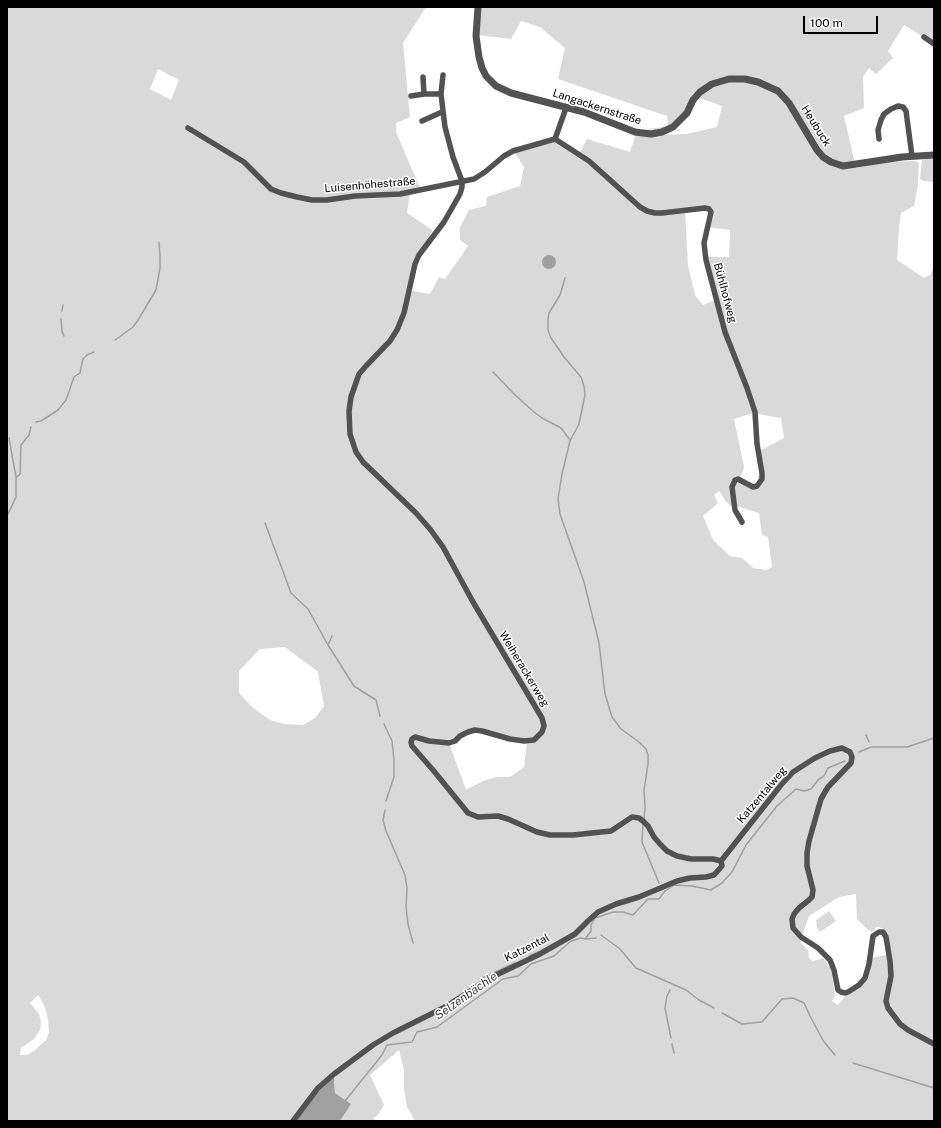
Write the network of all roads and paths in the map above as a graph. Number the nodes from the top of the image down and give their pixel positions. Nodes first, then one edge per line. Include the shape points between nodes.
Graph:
1 (478, 7) edge
2 (924, 37) dead end
3 (934, 44) edge
4 (443, 75) dead end
5 (423, 77) dead end
6 (778, 91) joint
7 (424, 94) junction
8 (441, 94) junction
9 (411, 96) dead end
10 (566, 108) junction
11 (442, 112) junction
12 (422, 121) dead end
13 (188, 128) dead end
14 (555, 139) junction
15 (879, 139) dead end
16 (934, 155) edge
17 (912, 156) junction
18 (462, 181) junction
19 (742, 522) dead end
20 (721, 861) junction
21 (934, 1044) edge
22 (293, 1121) edge

1 - 10 street, Langackernstraße via 476,36 479,57 486,76 502,90
2 - 3 street
4 - 8 street
5 - 7 street
6 - 10 street, Langackernstraße via 758,82 745,80 729,79 712,84 700,92 679,121 662,132 651,134 635,132
6 - 17 street, Heubuck via 789,103 817,150 831,162 843,166
7 - 8 street
7 - 9 street
8 - 11 street
10 - 14 street
11 - 12 street
11 - 18 street
13 - 18 street, Luisenhöhestraße via 244,162 271,189 312,200 400,194
14 - 18 street, Luisenhöhestraße via 513,151 474,179
14 - 19 street, Bühlhofweg via 589,161 640,207 655,213 705,208 711,212 704,243 706,260 725,332 754,412 762,473 758,486 753,487 738,479 732,487 735,510
15 - 17 street via 878,130 884,114 891,108 903,107 906,111
16 - 17 street, Heubuck
18 - 20 street, Weiherackerweg via 460,194 415,264 404,313 397,330 359,374 350,404 350,434 356,452 363,462 416,513 443,547 542,718 544,726 539,737 534,740 510,739 475,730 449,743 415,737 412,739 412,746 468,813 478,817 498,816 536,832 573,835 611,831 632,817 645,823 660,844 677,856
20 - 21 street, Katzentalweg via 793,772 830,751 842,748 850,752 851,763 828,787 821,799 807,852 812,897 794,914 793,928 830,960 838,990 845,993 865,978 873,936 883,932 886,937 891,976 886,1001 888,1008 900,1024
20 - 22 street, Katzental via 722,866 714,875 677,881 598,912 576,934 492,977 445,1007 373,1045 318,1088

